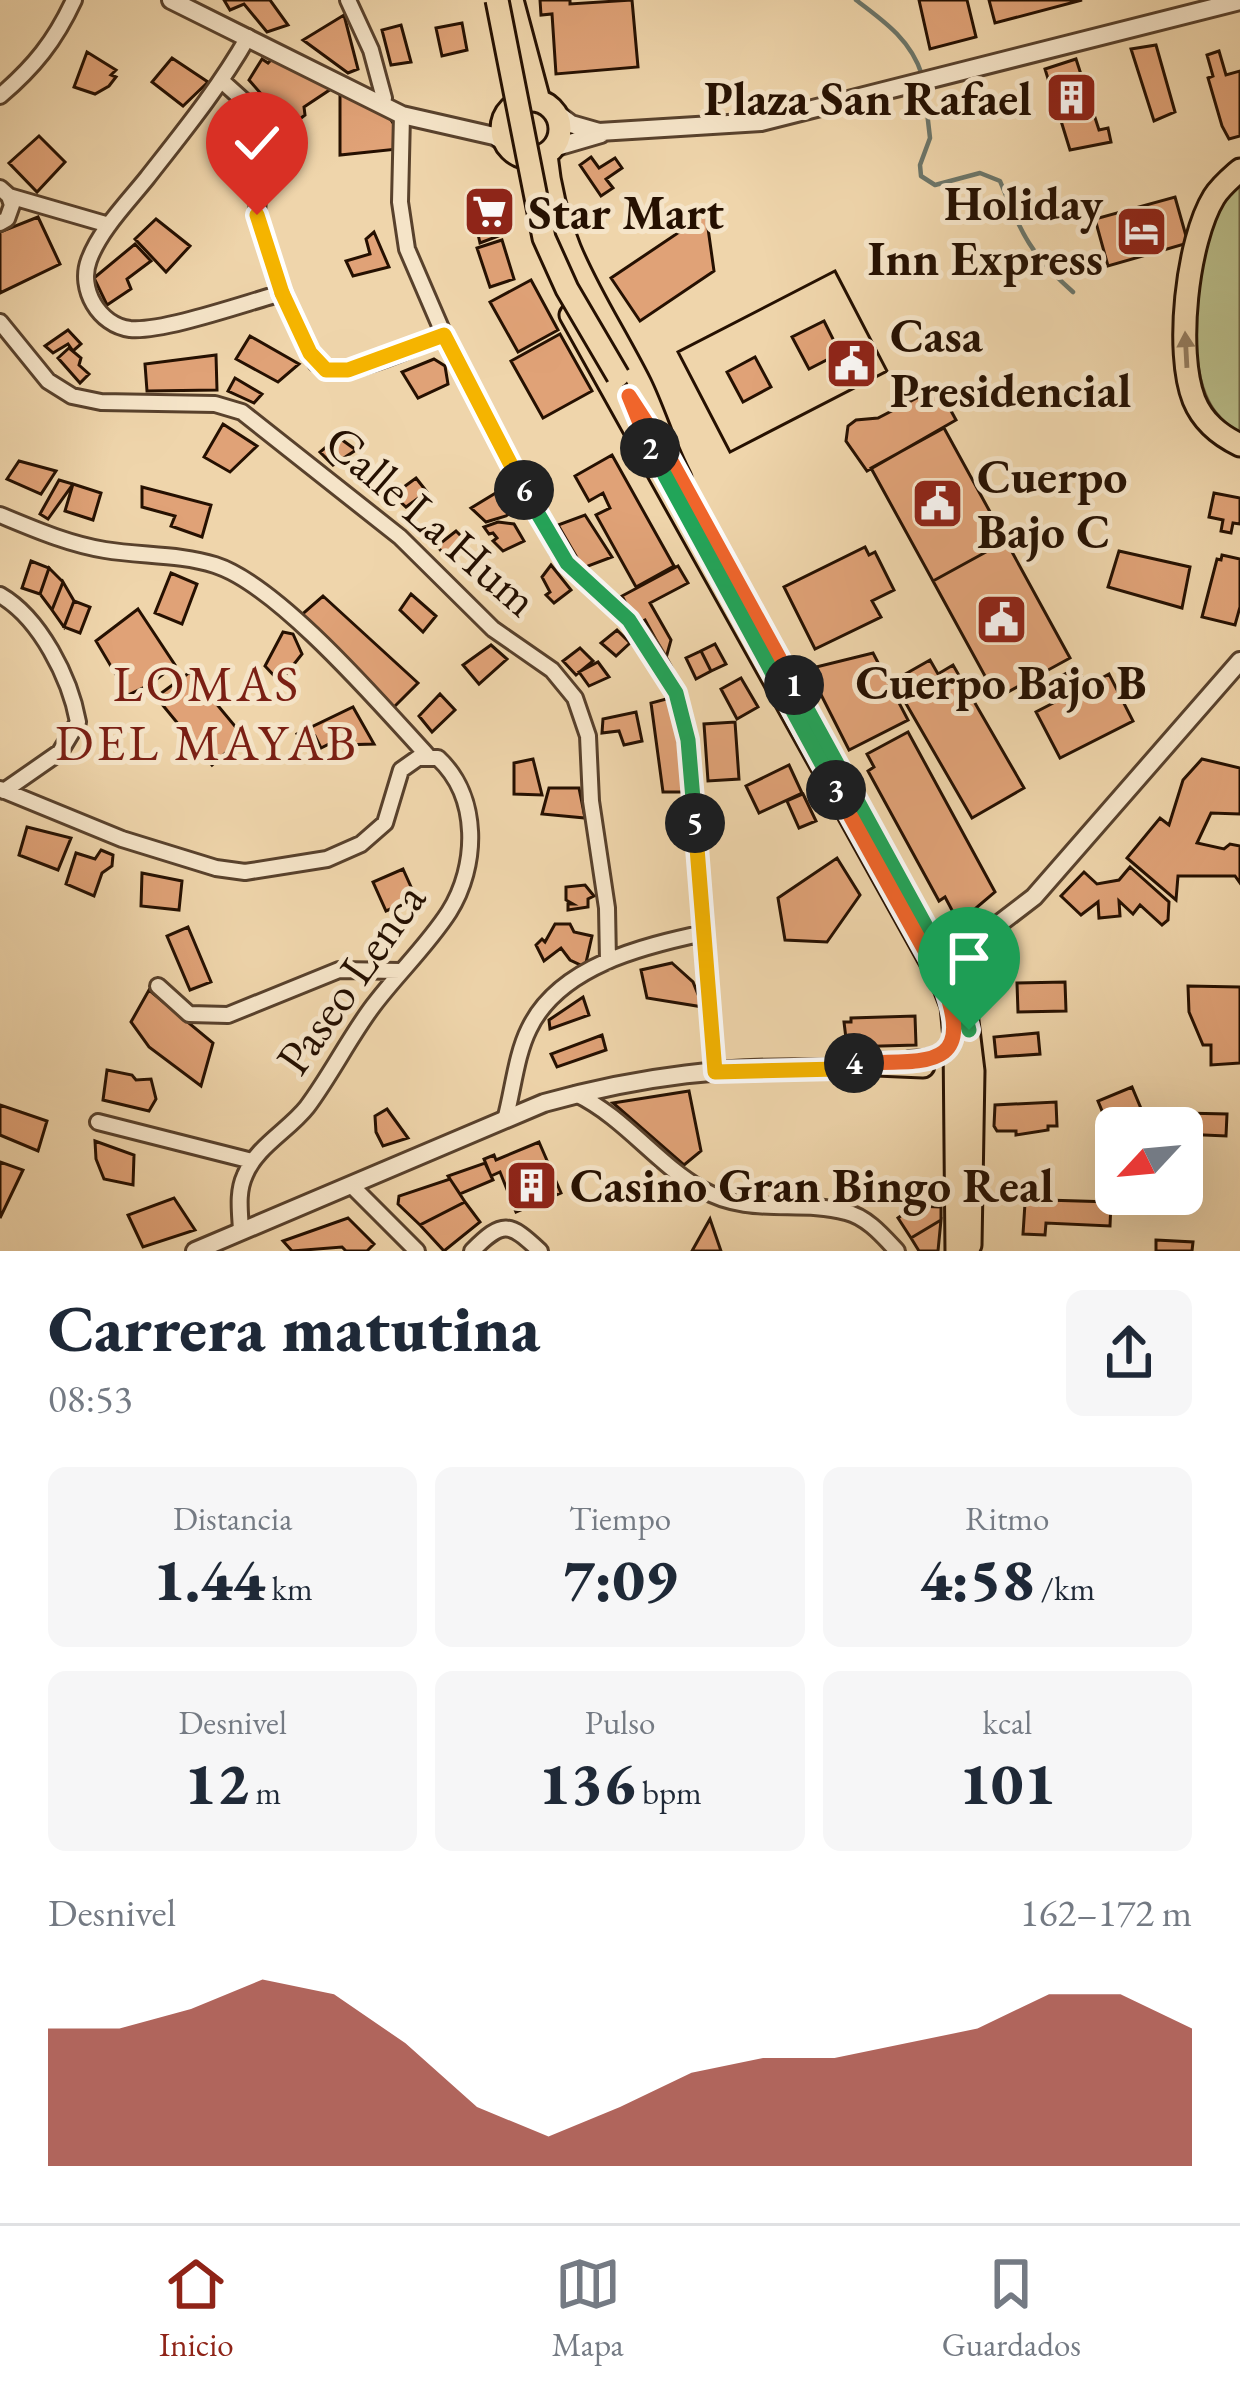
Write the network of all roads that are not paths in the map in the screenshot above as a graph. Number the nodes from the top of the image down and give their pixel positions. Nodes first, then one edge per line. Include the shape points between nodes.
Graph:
1 (74, 0) edge
2 (171, 0) edge
3 (348, 0) edge
4 (494, 0) edge
5 (512, 0) edge
6 (1240, 1) edge
7 (248, 37) junction
8 (328, 76) junction
9 (223, 82) junction
10 (0, 96) edge
11 (384, 98) junction
12 (547, 107) junction
13 (402, 115) junction
14 (613, 131) junction
15 (508, 134) junction
16 (550, 151) junction
17 (1240, 170) edge
18 (5, 192) edge
19 (0, 223) edge
20 (109, 225) junction
21 (282, 293) junction
22 (0, 322) edge
23 (444, 335) junction
24 (1240, 445) edge
25 (663, 462) junction
26 (0, 515) edge
27 (0, 595) edge
28 (1240, 661) edge
29 (427, 755) junction
30 (2, 790) edge
31 (704, 933) junction
32 (932, 938) junction
33 (970, 946) junction
34 (608, 961) junction
35 (400, 971) junction
36 (957, 983) junction
37 (158, 986) dead end
38 (955, 1038) junction
39 (845, 1066) junction
40 (923, 1066) dead end
41 (715, 1072) junction
42 (576, 1094) junction
43 (962, 1097) junction
44 (505, 1120) junction
45 (98, 1121) dead end
46 (252, 1161) junction
47 (351, 1185) junction
48 (972, 1198) junction
49 (241, 1230) junction
50 (967, 1250) edge
51 (195, 1251) edge
52 (417, 1251) edge
53 (472, 1251) edge
54 (540, 1251) edge
55 (897, 1251) edge

1 - 10 street via 42,58
2 - 7 street
3 - 11 street
4 - 15 main road
4 - 25 main road, bridge via 544,238
5 - 12 main road
6 - 14 street via 761,122
7 - 8 street
7 - 9 street
8 - 11 street
8 - 13 street
9 - 20 street
9 - 21 street via 262,124 256,206
11 - 15 street
12 - 14 street via 580,128
12 - 15 main road via 520,102
12 - 16 main road via 560,130
13 - 15 street
13 - 23 street via 403,236
14 - 16 street
15 - 16 main road via 537,158
15 - 25 main road via 550,274 618,403
16 - 25 main road via 561,235 642,388
24 -> 17 main road via 1201,414 1185,349 1193,258 1212,200
18 - 19 street via 11,212
18 - 20 street
20 - 21 street via 85,275 100,312 120,326 154,326
21 - 23 street via 326,370 348,370
22 - 34 street, Calle La Hum via 48,381 73,396 242,412 400,537 493,629 552,670 575,698 588,736
23 - 31 street via 558,551 629,620 676,693 688,740
25 - 32 main road
25 - 38 main road via 943,983
26 - 29 street via 52,537 215,565 257,584
27 - 30 street via 52,650 78,722 60,752
28 - 33 street via 1034,897
29 - 30 street, Paseo Lenca via 401,770 385,823 361,844 327,859 245,872 122,839
29 - 35 street, Paseo Lenca via 453,776 471,837 452,908
31 - 34 street
31 - 41 street
32 - 33 street
32 - 36 main road
33 - 36 street
34 - 44 street via 564,988 528,1030
35 - 37 street via 339,970 227,1015 189,1014
35 - 46 street, Paseo Lenca via 305,1109
36 - 48 main road via 974,1071
38 - 39 street via 932,1059
38 - 43 main road
39 - 40 main road
39 - 41 street
39 - 43 street via 854,1073 932,1073
41 - 42 street
42 - 44 street
42 - 55 street via 702,1190 758,1208 847,1211
43 - 48 main road
43 - 50 main road
44 - 47 street
45 - 46 street
46 - 49 street via 240,1192
47 - 49 street
47 - 52 street
48 - 50 main road
49 - 51 street
53 - 54 street via 506,1227

